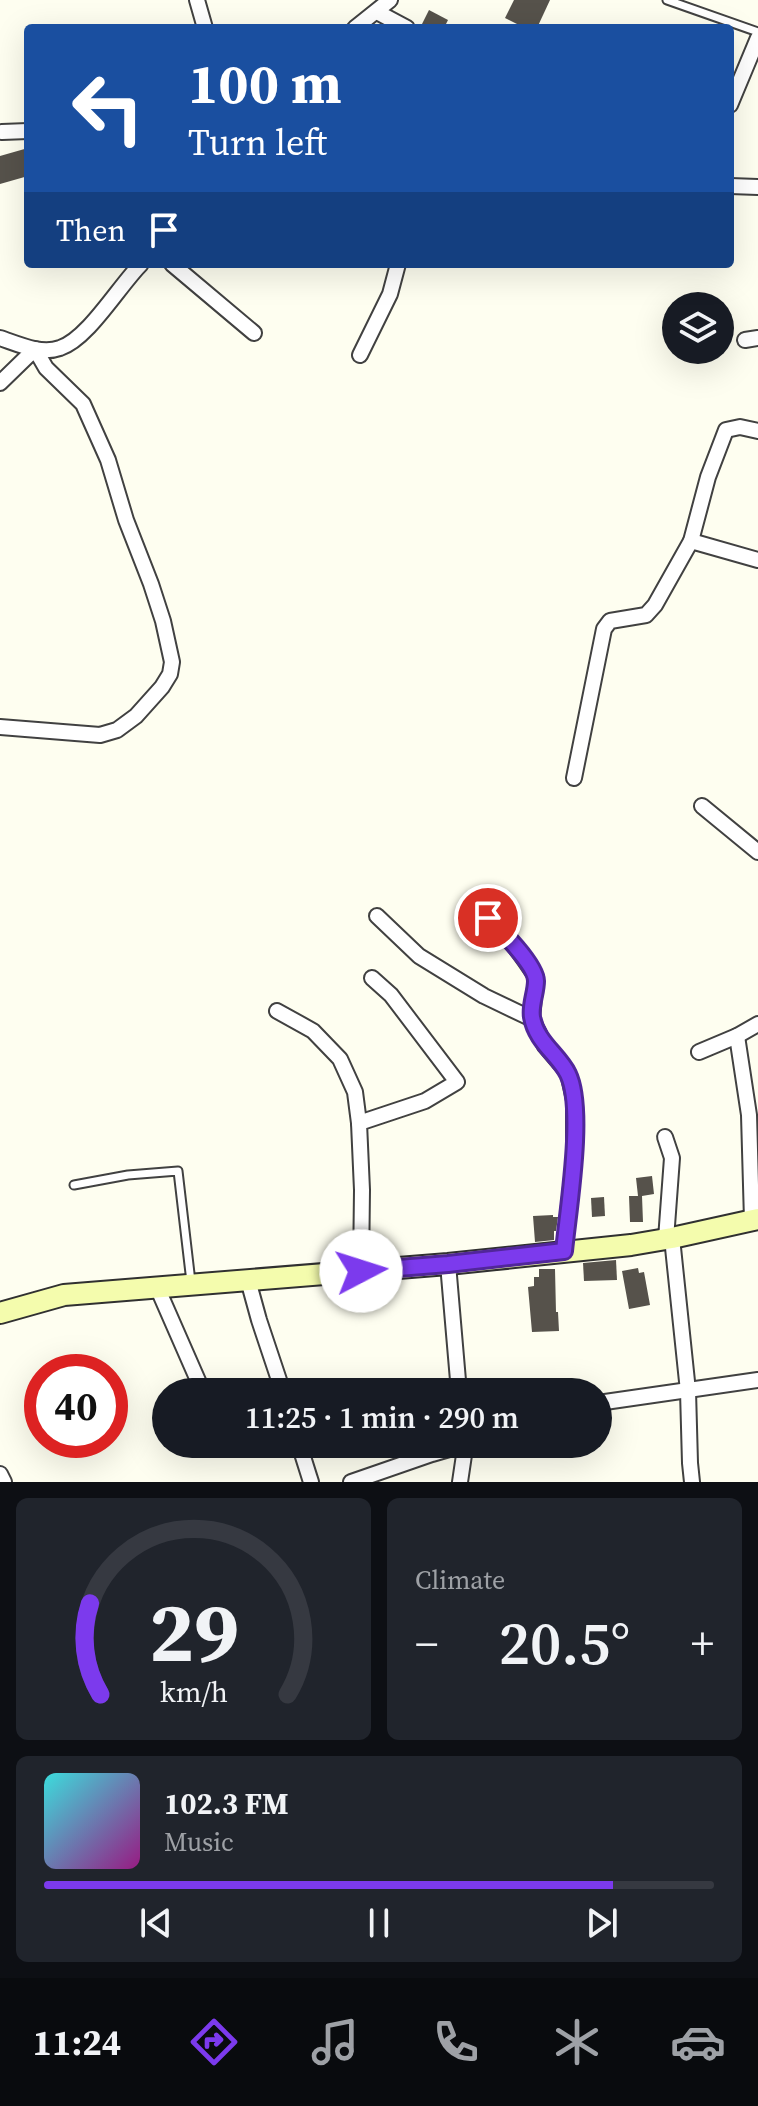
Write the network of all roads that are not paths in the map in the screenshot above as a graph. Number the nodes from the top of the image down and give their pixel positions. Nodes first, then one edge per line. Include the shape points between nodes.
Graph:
1 (197, 0) edge
2 (390, 0) edge
3 (667, 0) edge
4 (377, 12) junction
5 (204, 24) edge
6 (360, 24) edge
7 (400, 24) edge
8 (729, 24) edge
9 (734, 26) edge
10 (758, 35) edge
11 (734, 92) edge
12 (24, 131) edge
13 (2, 132) edge
14 (734, 186) edge
15 (758, 187) edge
16 (138, 268) edge
17 (177, 268) edge
18 (397, 268) edge
19 (254, 333) dead end
20 (0, 338) edge
21 (35, 349) junction
22 (360, 355) dead end
23 (0, 383) edge
24 (758, 431) edge
25 (691, 541) junction
26 (758, 560) edge
27 (0, 727) edge
28 (574, 778) dead end
29 (702, 806) dead end
30 (758, 852) edge
31 (472, 907) dead end
32 (377, 916) dead end
33 (372, 978) dead end
34 (277, 1011) dead end
35 (532, 1019) junction
36 (758, 1024) edge
37 (737, 1036) junction
38 (699, 1052) dead end
39 (359, 1123) junction
40 (665, 1137) dead end
41 (74, 1185) dead end
42 (755, 1219) edge
43 (669, 1239) junction
44 (564, 1251) junction
45 (448, 1264) junction
46 (361, 1271) junction
47 (248, 1280) junction
48 (192, 1284) junction
49 (157, 1287) junction
50 (0, 1313) edge
51 (197, 1378) edge
52 (278, 1378) edge
53 (458, 1378) edge
54 (758, 1380) edge
55 (688, 1391) junction
56 (612, 1401) edge
57 (303, 1458) edge
58 (420, 1458) edge
59 (464, 1458) edge
60 (0, 1474) edge
61 (4, 1482) edge
62 (311, 1482) edge
63 (351, 1482) edge
64 (460, 1482) edge
65 (692, 1482) edge

1 - 5 street
2 - 4 street
3 - 8 lane
4 - 6 street
4 - 7 street
9 - 10 lane
10 - 11 street
12 - 13 street
14 - 15 street
16 - 21 street via 79,337 59,349
17 - 19 street
18 - 22 street
20 - 21 street
21 - 23 street
21 - 27 street via 46,368 83,404 108,460 172,662 162,687 117,730 100,735
24 - 25 street via 726,430
25 - 26 street
25 - 28 street via 646,615 610,621 604,629
29 - 30 street
31 - 35 street via 504,932 536,977
32 - 35 street via 419,956
33 - 39 street via 457,1082 425,1101
34 - 39 street via 313,1031 340,1059 355,1092
35 - 44 street via 545,1046 568,1073 574,1100
36 - 37 street
37 - 38 street
37 - 42 street via 749,1115
39 - 46 street
40 - 43 street via 672,1158
41 - 48 lane via 178,1171
42 - 43 street
43 - 44 street
43 - 55 street
44 - 45 street
45 - 46 street
45 - 53 street
46 - 47 street
47 - 48 street
47 - 52 street
48 - 49 street
49 - 50 street via 64,1295
49 - 51 street
54 - 55 street
55 - 56 street
55 - 65 street
57 - 62 street
58 - 63 street
59 - 64 street
60 - 61 street

